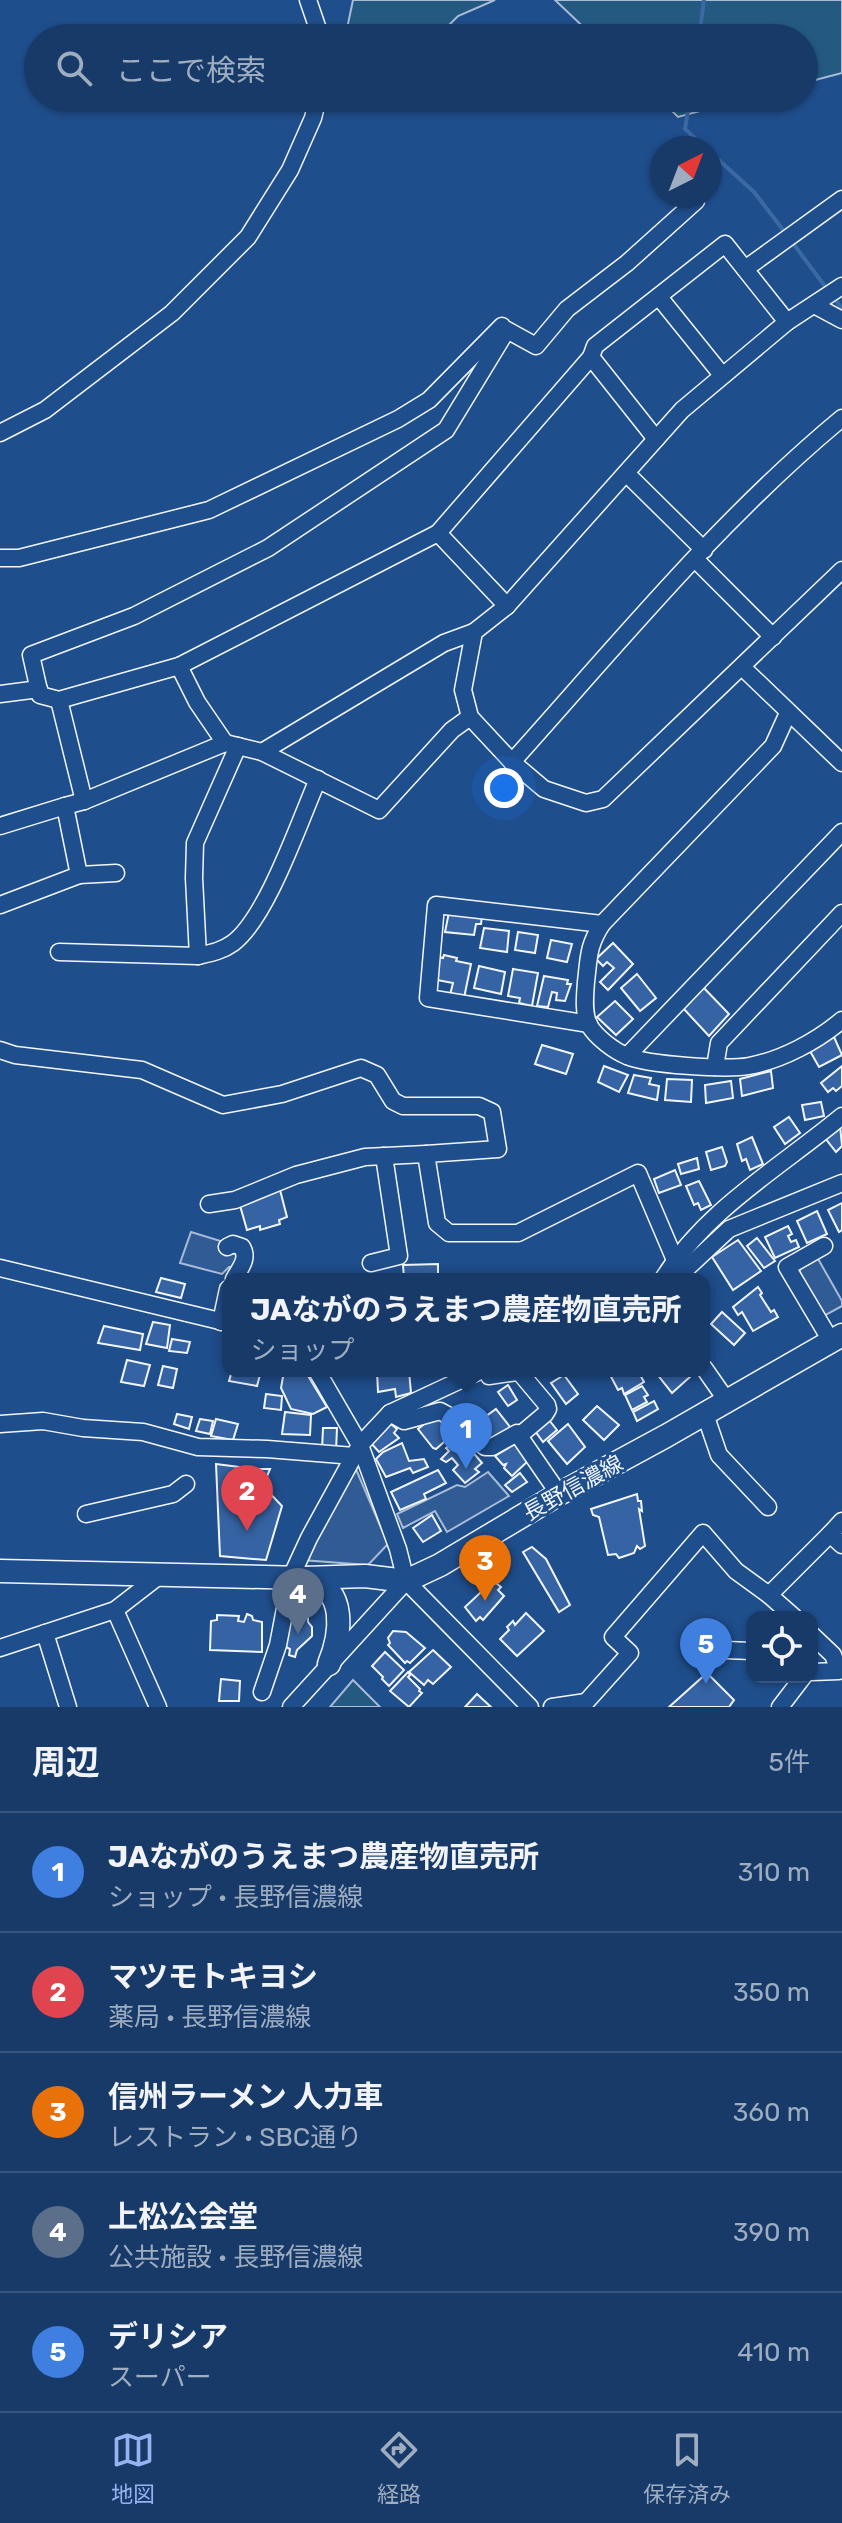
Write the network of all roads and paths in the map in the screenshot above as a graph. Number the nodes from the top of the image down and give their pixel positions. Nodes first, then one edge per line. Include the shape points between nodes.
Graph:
1 (308, 0) edge
2 (316, 24) edge
3 (314, 112) edge
4 (842, 199) edge
5 (688, 208) edge
6 (745, 269) junction
7 (842, 286) edge
8 (659, 297) junction
9 (814, 305) junction
10 (842, 320) edge
11 (787, 322) junction
12 (507, 330) junction
13 (591, 357) junction
14 (722, 375) junction
15 (842, 418) edge
16 (0, 433) edge
17 (656, 439) junction
18 (626, 473) junction
19 (438, 533) junction
20 (699, 554) junction
21 (0, 558) edge
22 (842, 570) edge
23 (507, 606) junction
24 (474, 632) junction
25 (773, 637) junction
26 (179, 666) junction
27 (742, 667) junction
28 (39, 689) junction
29 (0, 694) edge
30 (59, 700) junction
31 (788, 713) junction
32 (470, 717) junction
33 (232, 744) junction
34 (262, 752) junction
35 (512, 762) junction
36 (842, 763) edge
37 (318, 779) junction
38 (84, 801) junction
39 (65, 806) junction
40 (0, 826) edge
41 (840, 837) edge
42 (116, 873) dead end
43 (79, 875) junction
44 (0, 905) edge
45 (842, 913) edge
46 (602, 924) junction
47 (59, 952) dead end
48 (198, 956) junction
49 (842, 1020) edge
50 (589, 1024) junction
51 (0, 1050) edge
52 (627, 1056) junction
53 (715, 1067) junction
54 (842, 1116) edge
55 (426, 1154) junction
56 (384, 1156) junction
57 (842, 1183) edge
58 (209, 1204) dead end
59 (824, 1246) dead end
60 (227, 1247) dead end
61 (675, 1260) junction
62 (371, 1263) dead end
63 (0, 1268) edge
64 (238, 1273) edge
65 (669, 1273) edge
66 (679, 1273) edge
67 (222, 1321) edge
68 (836, 1338) edge
69 (320, 1377) edge
70 (467, 1377) edge
71 (524, 1377) edge
72 (710, 1377) edge
73 (727, 1401) junction
74 (390, 1413) junction
75 (705, 1414) junction
76 (0, 1424) edge
77 (519, 1436) junction
78 (357, 1450) junction
79 (186, 1484) dead end
80 (559, 1494) junction
81 (768, 1507) dead end
82 (86, 1514) dead end
83 (842, 1521) edge
84 (836, 1539) edge
85 (0, 1571) edge
86 (159, 1576) junction
87 (298, 1578) junction
88 (406, 1581) junction
89 (769, 1595) junction
90 (115, 1610) junction
91 (787, 1611) edge
92 (45, 1633) junction
93 (818, 1641) edge
94 (0, 1648) edge
95 (725, 1650) dead end
96 (746, 1651) edge
97 (329, 1664) junction
98 (818, 1672) edge
99 (798, 1683) edge
100 (262, 1692) dead end
101 (68, 1707) edge
102 (158, 1707) edge
103 (291, 1707) edge
104 (530, 1707) edge
105 (552, 1707) edge
106 (780, 1707) edge

1 - 2 street
3 - 16 street via 290,170 248,237 172,313 45,410
4 - 6 street
5 - 12 street via 567,309 536,346
6 - 8 street via 725,244
6 - 11 street
7 - 9 street
8 - 13 street via 595,346
8 - 14 street
9 - 10 street
9 - 11 street
11 - 14 street
12 - 21 street via 501,325 429,400 398,419 209,510 19,558
12 - 28 street via 446,430 268,548 134,616 31,655
13 - 17 street
13 - 19 street
14 - 17 street
15 - 20 street via 795,457
17 - 18 street
18 - 20 street
18 - 23 street
19 - 23 street
19 - 26 street
20 - 25 street
20 - 35 street
22 - 25 street
23 - 24 street
24 - 32 street via 463,690
24 - 34 street via 444,643
25 - 27 street
26 - 30 street
26 - 33 street via 197,702
27 - 31 street
27 - 35 street via 603,799 586,803 544,789
28 - 29 street
28 - 30 street via 40,695
30 - 38 street
31 - 36 street
31 - 46 street via 773,746
32 - 35 street
32 - 37 street via 379,810
33 - 34 street
33 - 38 street
33 - 48 street via 195,843
34 - 37 street
37 - 48 street via 262,908 235,941
38 - 39 street
39 - 40 street
39 - 43 street
41 - 52 street
42 - 43 street
43 - 44 street
45 - 53 street via 719,1043
46 - 50 street via 590,943 584,998
46 - 50 street via 436,905 428,998
47 - 48 street
49 - 53 street via 792,1052 749,1066
50 - 52 street
51 - 55 street via 142,1070 223,1105 282,1094 361,1068 377,1075 393,1101 403,1106 479,1106 492,1112 498,1149
52 - 53 street
54 - 61 street via 763,1175
55 - 56 street
55 - 61 street via 437,1223 449,1233 518,1233 638,1173
56 - 58 street via 296,1175 235,1200
56 - 62 street via 399,1256
57 - 66 street via 729,1229
59 - 68 street via 787,1267
60 - 64 street via 242,1247 245,1253
61 - 65 street
63 - 67 street
68 - 73 main road, 長野信濃線
69 - 78 street
70 - 74 street
71 - 77 street via 548,1409
72 - 73 street
73 - 75 main road, 長野信濃線
74 - 77 street via 404,1421 440,1411 485,1447
74 - 78 street
75 - 80 main road, 長野信濃線
75 - 81 street via 719,1455
76 - 78 street via 43,1421 143,1432 198,1447
77 - 80 street
78 - 87 street via 309,1538
78 - 88 street
79 - 82 street via 173,1494
80 - 88 main road, 長野信濃線
83 - 84 street
84 - 89 street
85 - 86 main road
86 - 87 main road
86 - 90 street
87 - 88 main road
87 - 97 main road via 319,1582 331,1593 338,1611 339,1635
87 - 100 street
88 - 97 street
88 - 104 street
89 - 91 street
89 - 105 street via 736,1571 703,1533 613,1637 630,1653 586,1702
90 - 92 street
90 - 102 street
92 - 94 street
92 - 101 street
93 - 98 street via 833,1655 839,1671
95 - 96 street
97 - 103 street
99 - 106 street

